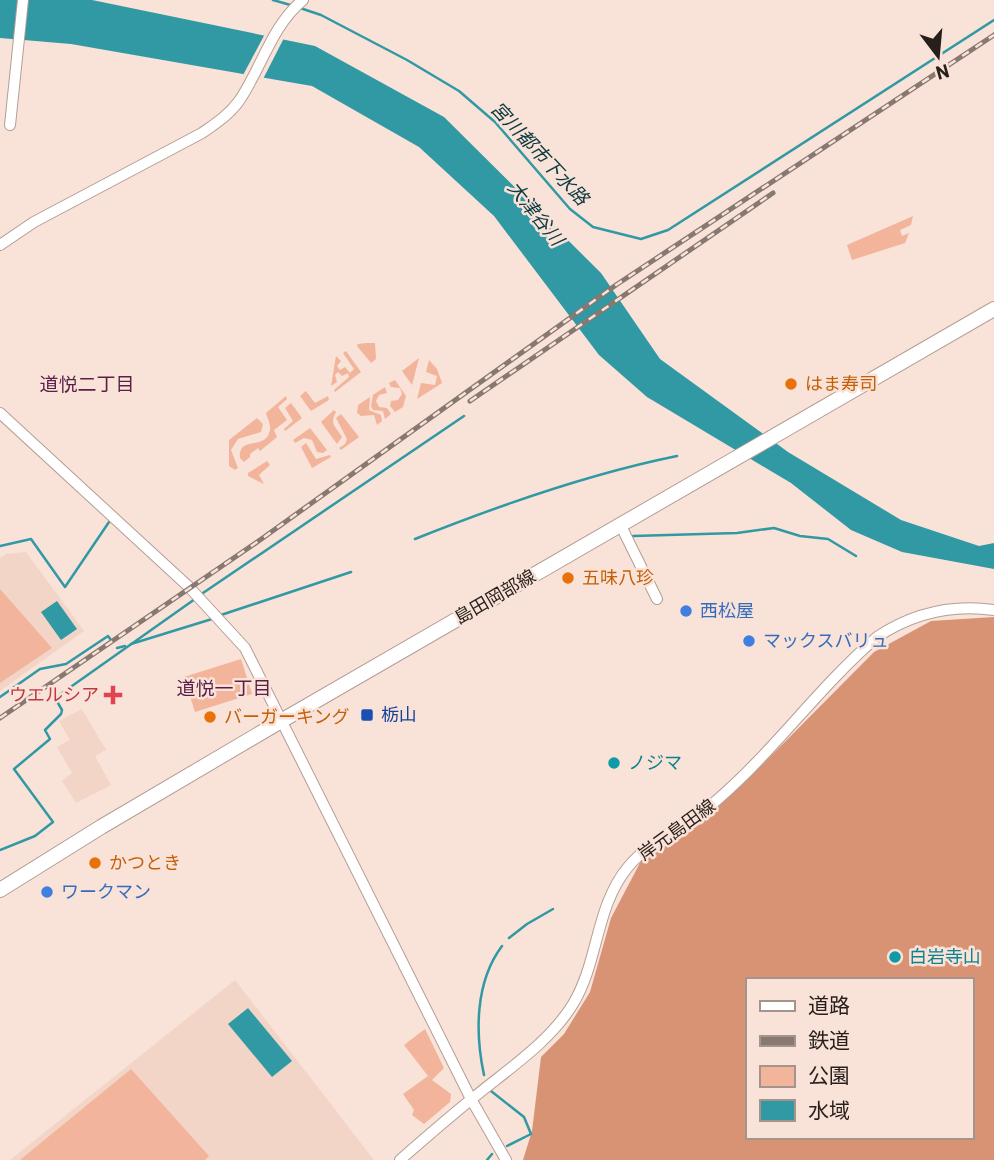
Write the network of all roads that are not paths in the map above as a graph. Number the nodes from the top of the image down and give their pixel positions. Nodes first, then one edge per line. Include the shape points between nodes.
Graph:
1 (23, 0) edge
2 (303, 0) edge
3 (10, 125) dead end
4 (0, 245) edge
5 (994, 309) edge
6 (0, 413) edge
7 (620, 524) junction
8 (657, 599) dead end
9 (994, 610) edge
10 (281, 721) junction
11 (0, 890) edge
12 (471, 1099) junction
13 (400, 1160) edge
14 (506, 1160) edge

1 - 3 street
2 - 4 street via 287,16 237,104 202,134 34,222
5 - 7 main road, 島田岡部線
6 - 10 street via 198,597 248,652
7 - 8 street
7 - 10 main road, 島田岡部線
9 - 12 street, 岸元島田線 via 941,609 907,620 877,637 722,796 642,853 622,874 609,898 574,1003 538,1045
10 - 11 main road, 島田岡部線
10 - 12 street
12 - 13 street, 岸元島田線
12 - 14 street

